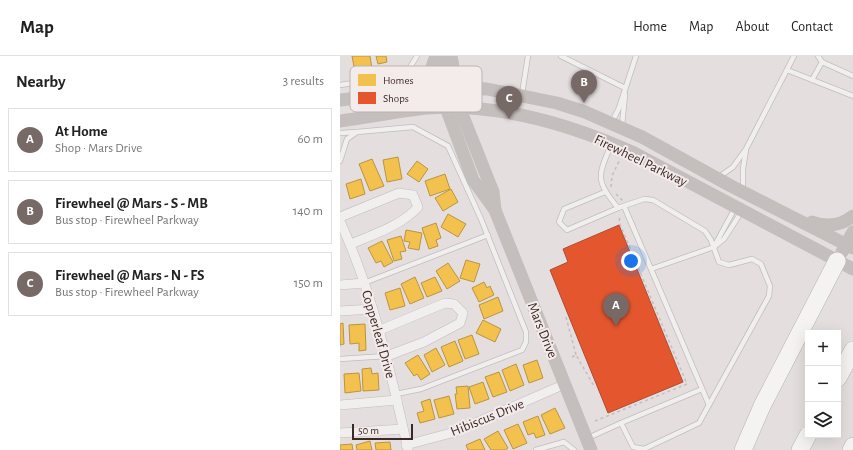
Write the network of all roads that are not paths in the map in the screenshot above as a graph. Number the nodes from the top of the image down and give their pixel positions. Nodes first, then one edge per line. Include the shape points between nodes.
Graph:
1 (418, 56) edge
2 (436, 56) edge
3 (440, 56) edge
4 (528, 56) edge
5 (561, 56) edge
6 (636, 56) edge
7 (794, 56) edge
8 (818, 56) edge
9 (822, 62) junction
10 (411, 66) edge
11 (432, 66) edge
12 (443, 66) edge
13 (787, 70) junction
14 (853, 76) edge
15 (812, 80) junction
16 (350, 84) edge
17 (340, 85) edge
18 (625, 88) junction
19 (482, 89) edge
20 (521, 96) junction
21 (853, 96) edge
22 (350, 99) edge
23 (340, 100) edge
24 (482, 110) edge
25 (400, 112) edge
26 (449, 112) edge
27 (463, 112) edge
28 (340, 121) edge
29 (616, 125) junction
30 (357, 132) junction
31 (340, 134) edge
32 (612, 143) junction
33 (746, 148) junction
34 (340, 161) edge
35 (718, 178) junction
36 (605, 192) junction
37 (743, 192) junction
38 (624, 203) junction
39 (618, 208) junction
40 (739, 209) junction
41 (495, 210) junction
42 (853, 216) edge
43 (340, 218) edge
44 (795, 218) junction
45 (340, 221) edge
46 (853, 232) edge
47 (343, 235) edge
48 (488, 235) junction
49 (351, 244) junction
50 (850, 246) edge
51 (714, 247) junction
52 (837, 261) junction
53 (651, 269) junction
54 (853, 269) edge
55 (364, 284) junction
56 (340, 285) edge
57 (373, 309) junction
58 (340, 311) edge
59 (380, 330) junction
60 (853, 350) edge
61 (387, 356) junction
62 (340, 359) edge
63 (841, 372) edge
64 (565, 384) junction
65 (702, 388) junction
66 (396, 397) junction
67 (340, 405) edge
68 (709, 405) junction
69 (621, 423) junction
70 (403, 429) junction
71 (340, 433) edge
72 (806, 438) edge
73 (589, 445) edge
74 (853, 446) edge
75 (407, 447) edge
76 (536, 450) edge
77 (574, 450) edge
78 (743, 450) edge
79 (800, 450) edge
80 (851, 450) edge

1 - 10 lane
2 - 11 main road
3 - 12 main road, Mars Drive
4 - 20 lane
5 - 18 lane
6 - 18 lane
7 - 13 lane
8 - 9 lane
9 - 14 lane
9 - 15 lane
13 - 15 lane
13 - 33 lane
15 - 21 lane
16 - 17 lane
18 - 29 lane
18 - 29 lane via 625,103
19 - 20 main road, Firewheel Parkway
20 - 29 main road, Firewheel Parkway via 557,103
22 - 23 main road, Firewheel Parkway
24 - 32 main road, Firewheel Parkway via 549,121
25 - 28 main road, Firewheel Parkway
26 - 41 main road, Mars Drive via 473,180
27 - 41 main road, Mars Drive via 494,192
29 - 32 main road
29 - 35 main road, Firewheel Parkway
30 - 31 lane
30 - 34 lane via 347,140
30 - 48 lane via 413,127 448,146
32 - 36 lane via 600,172 600,181
32 - 40 main road, Firewheel Parkway
33 - 35 lane via 733,167
33 - 37 lane
35 - 37 main road, Firewheel Parkway
36 - 39 lane
36 - 39 lane via 564,209 559,222 567,230
37 - 44 main road, Firewheel Parkway
38 - 39 lane
38 - 51 lane via 653,200 705,231
38 - 53 lane
40 - 51 lane
40 - 51 lane via 724,239
40 - 52 main road, Firewheel Parkway
41 - 64 main road, Mars Drive
42 - 44 main road via 825,226
43 - 49 street via 399,193 414,195 418,207 410,216
44 - 50 main road, Firewheel Parkway
45 - 47 street, Copperleaf Drive
46 - 50 main road
47 - 49 street, Copperleaf Drive
48 - 55 lane
48 - 66 lane via 526,332 526,342 522,350
49 - 55 street, Copperleaf Drive
50 - 52 main road
51 - 53 lane
51 - 68 lane via 719,262 729,266 752,260 761,264 770,286 769,296
52 - 54 main road, Firewheel Parkway
52 - 78 highway via 762,406
53 - 65 lane
55 - 56 street
55 - 57 street, Copperleaf Drive
57 - 58 street
57 - 59 street, Copperleaf Drive
59 - 61 street, Copperleaf Drive
59 - 61 street via 445,303 454,304 463,313 460,323 424,342
60 - 63 highway
61 - 62 lane
61 - 66 street, Copperleaf Drive
64 - 73 main road, Mars Drive
64 - 75 street, Hibiscus Drive via 455,432
65 - 68 lane
65 - 69 lane
66 - 67 street
66 - 70 street, Copperleaf Drive
68 - 69 lane via 699,423 644,449 633,447
69 - 73 lane
70 - 71 street
70 - 75 street, Copperleaf Drive
72 - 79 highway
74 - 80 highway
76 - 77 lane via 564,442

